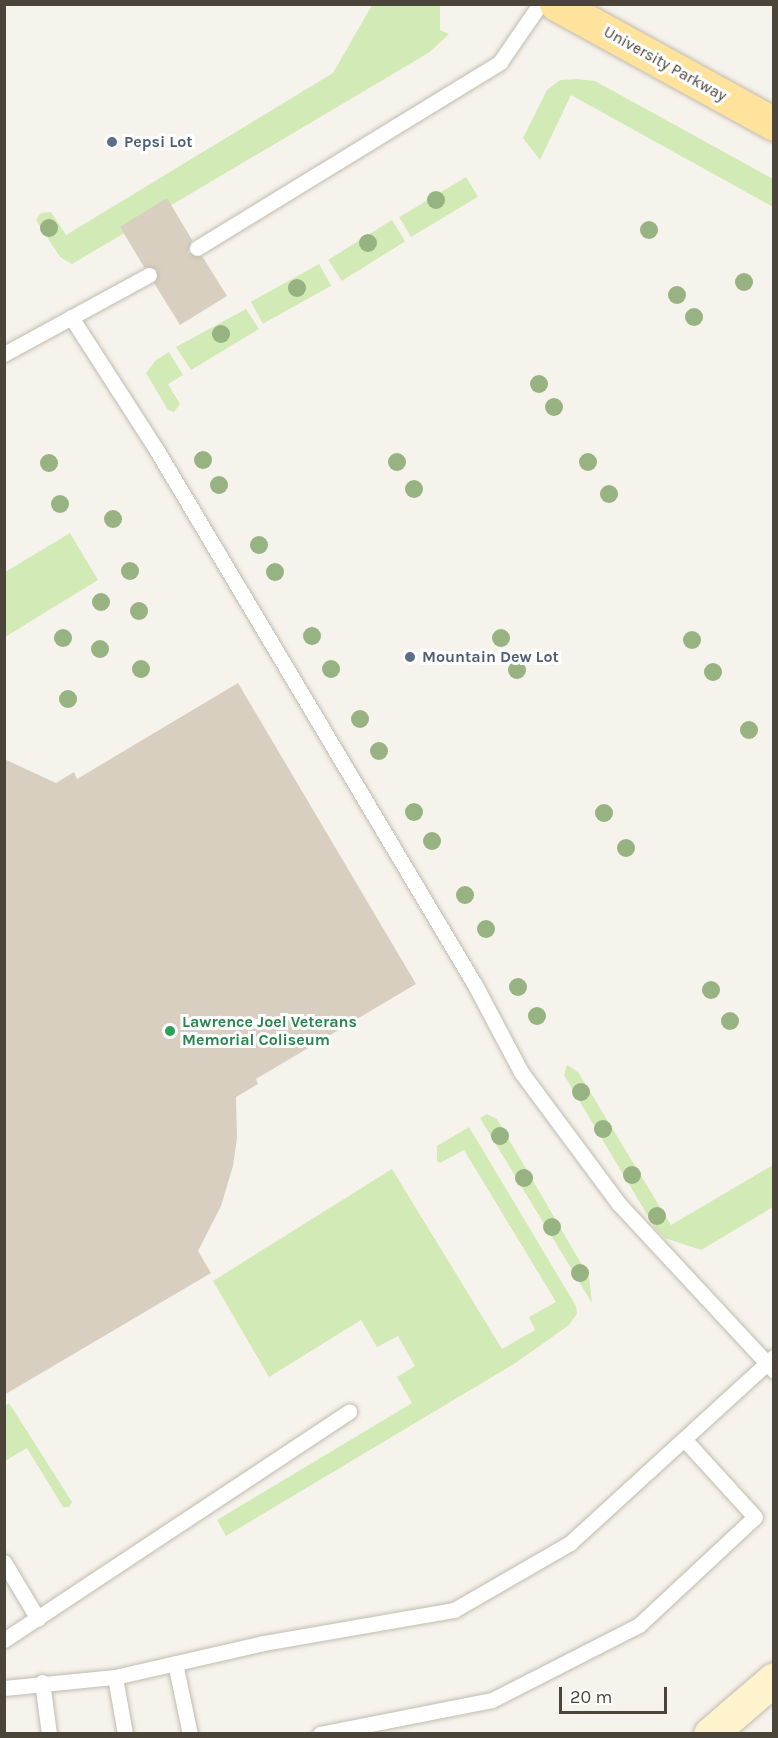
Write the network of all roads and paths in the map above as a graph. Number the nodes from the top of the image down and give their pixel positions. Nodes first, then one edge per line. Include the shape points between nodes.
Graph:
1 (540, 4) edge
2 (556, 4) edge
3 (774, 124) edge
4 (197, 248) dead end
5 (149, 275) dead end
6 (71, 317) junction
7 (4, 354) edge
8 (771, 1364) edge
9 (349, 1412) dead end
10 (684, 1438) junction
11 (4, 1562) edge
12 (38, 1619) junction
13 (4, 1640) edge
14 (175, 1663) junction
15 (115, 1677) junction
16 (774, 1679) edge
17 (42, 1682) junction
18 (4, 1688) edge
19 (50, 1734) edge
20 (125, 1734) edge
21 (190, 1734) edge
22 (320, 1734) edge
23 (710, 1734) edge

1 - 4 lane via 500,62
2 - 3 main road, University Parkway
5 - 6 lane
6 - 7 lane
6 - 8 lane via 180,490 475,985 521,1072 619,1204
8 - 10 lane
9 - 12 lane
10 - 14 lane via 570,1542 454,1610 263,1643
10 - 22 lane via 755,1517 639,1625 492,1700
11 - 12 lane
12 - 13 lane
14 - 15 lane
14 - 21 lane
15 - 17 lane
15 - 20 lane
16 - 23 street
17 - 18 lane
17 - 19 lane

